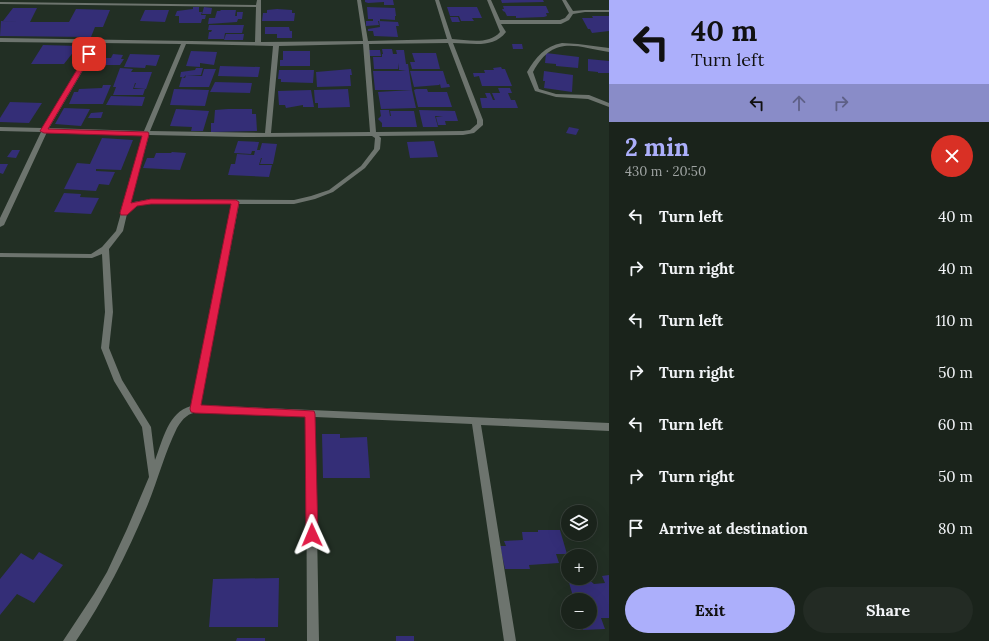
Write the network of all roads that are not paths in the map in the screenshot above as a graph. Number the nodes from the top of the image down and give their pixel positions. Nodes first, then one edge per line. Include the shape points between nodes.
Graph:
1 (259, 0) edge
2 (359, 0) edge
3 (437, 0) edge
4 (489, 0) edge
5 (564, 0) edge
6 (0, 3) edge
7 (258, 6) junction
8 (609, 11) edge
9 (571, 13) junction
10 (498, 22) junction
11 (2, 40) edge
12 (450, 41) junction
13 (97, 42) junction
14 (184, 43) junction
15 (258, 44) junction
16 (276, 44) junction
17 (366, 44) junction
18 (0, 46) edge
19 (609, 50) edge
20 (609, 106) edge
21 (0, 129) edge
22 (44, 131) junction
23 (146, 134) junction
24 (268, 134) junction
25 (373, 134) junction
26 (236, 202) junction
27 (124, 213) junction
28 (0, 224) edge
29 (105, 248) junction
30 (0, 255) edge
31 (195, 409) junction
32 (310, 414) junction
33 (476, 421) junction
34 (609, 428) edge
35 (154, 477) junction
36 (69, 641) edge
37 (313, 641) edge
38 (510, 641) edge

1 - 7 street
2 - 17 street
3 - 12 street
4 - 10 street
5 - 9 street
6 - 7 street
7 - 15 street
8 - 9 street
9 - 10 street via 561,22
10 - 12 street via 503,32 498,38 488,42
11 - 13 street
11 - 18 street
12 - 17 street
12 - 25 street via 480,120 477,129 463,133
13 - 14 street
13 - 22 street
14 - 15 street
14 - 23 street
15 - 16 street
16 - 17 street
16 - 24 street
17 - 25 street
19 - 20 street via 563,44 551,47 537,60 530,72 537,90 545,94 591,98
21 - 22 street
22 - 23 street
22 - 28 street
23 - 24 street
23 - 27 street
24 - 25 street
25 - 26 street via 378,138 377,148 363,167 331,191 294,202
26 - 27 street via 151,201 134,204
26 - 31 street
27 - 29 street via 119,231
29 - 30 street via 92,256
29 - 35 street via 109,312 105,348 118,381 146,427
31 - 32 street
31 - 35 street via 184,412 174,426
32 - 33 street
32 - 37 street
33 - 34 street
33 - 38 street
35 - 36 street via 112,576

